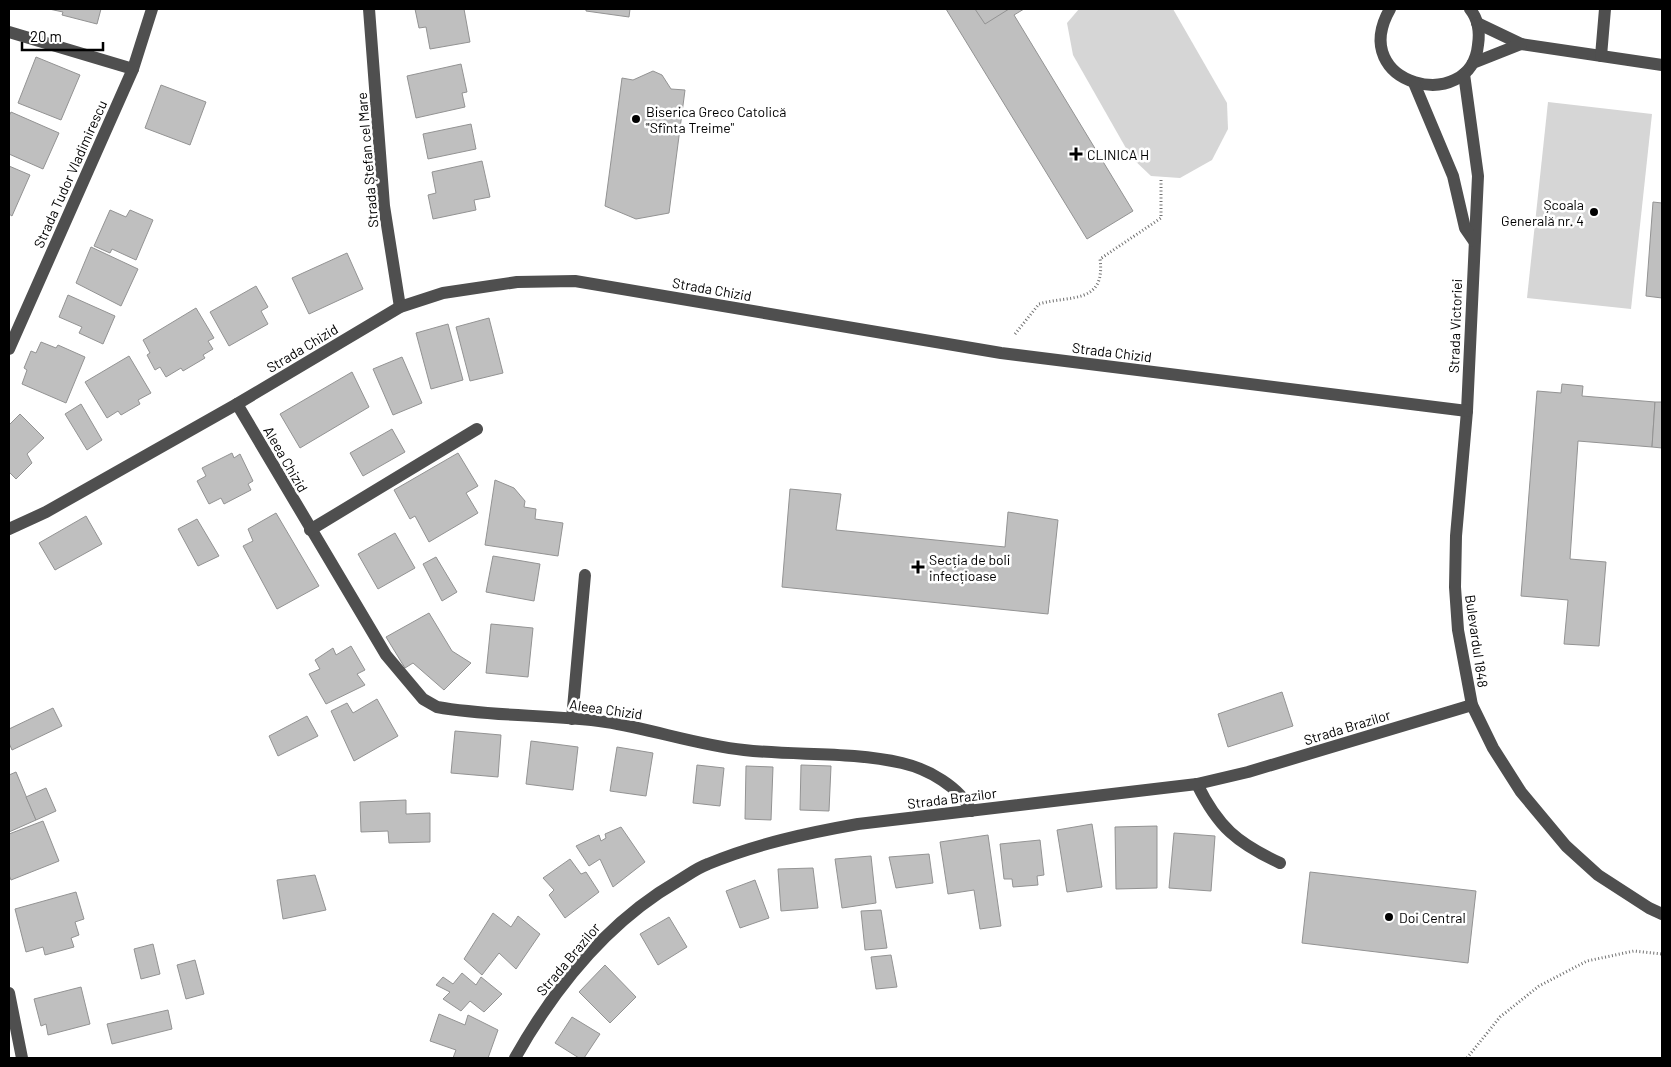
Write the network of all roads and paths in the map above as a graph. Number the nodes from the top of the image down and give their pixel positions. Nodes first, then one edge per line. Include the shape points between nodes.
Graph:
1 (152, 9) edge
2 (369, 9) edge
3 (1390, 9) edge
4 (1605, 9) edge
5 (1473, 13) edge
6 (9, 32) edge
7 (1521, 44) junction
8 (1601, 56) junction
9 (1472, 63) junction
10 (1662, 65) edge
11 (133, 69) junction
12 (1464, 74) junction
13 (1414, 83) junction
14 (1161, 179) dead end
15 (1474, 241) junction
16 (400, 307) junction
17 (1026, 319) dead end
18 (9, 350) edge
19 (237, 404) junction
20 (1467, 411) junction
21 (478, 429) dead end
22 (9, 529) edge
23 (310, 530) junction
24 (585, 575) dead end
25 (1472, 705) junction
26 (572, 719) junction
27 (1197, 784) junction
28 (971, 811) junction
29 (1280, 863) dead end
30 (1662, 914) edge
31 (1662, 954) edge
32 (9, 992) edge
33 (22, 1058) edge
34 (515, 1058) edge
35 (1467, 1058) edge

1 - 11 street, Strada Tudor Vladimirescu
2 - 16 street, Strada Ștefan cel Mare via 384,206
3 - 13 street via 1381,34 1383,50 1399,76
4 - 8 street
5 - 7 street
5 - 9 street via 1478,50
6 - 11 street
7 - 8 street
7 - 9 street
8 - 10 street
9 - 12 street
11 - 18 street, Strada Tudor Vladimirescu
12 - 13 street via 1452,82
12 - 15 street, Strada Victoriei via 1478,176
13 - 15 street, Strada Victoriei via 1453,176 1465,228
14 - 17 path via 1161,218 1100,259 1102,272 1096,286 1087,295 1039,304
15 - 20 street, Strada Victoriei
16 - 19 street, Strada Chizid
16 - 20 street, Strada Chizid via 442,294 516,282 575,281 1001,353
19 - 22 street, Strada Chizid via 46,512
19 - 23 street, Aleea Chizid
20 - 25 street, Bulevardul 1848 via 1455,587 1458,630
21 - 23 street
23 - 26 street, Aleea Chizid via 386,655 423,700 451,710
24 - 26 street
25 - 27 street, Strada Brazilor via 1248,772
25 - 30 street, Bulevardul 1848 via 1493,748 1522,792 1566,846 1598,875
26 - 28 street, Aleea Chizid via 607,722 744,750 903,763 958,790
27 - 28 street, Strada Brazilor
27 - 29 street via 1206,802 1231,834 1249,849
28 - 34 street, Strada Brazilor via 807,833 706,864 658,892 617,924 556,992
31 - 35 path via 1634,951 1586,961 1538,986 1500,1017
32 - 33 street

